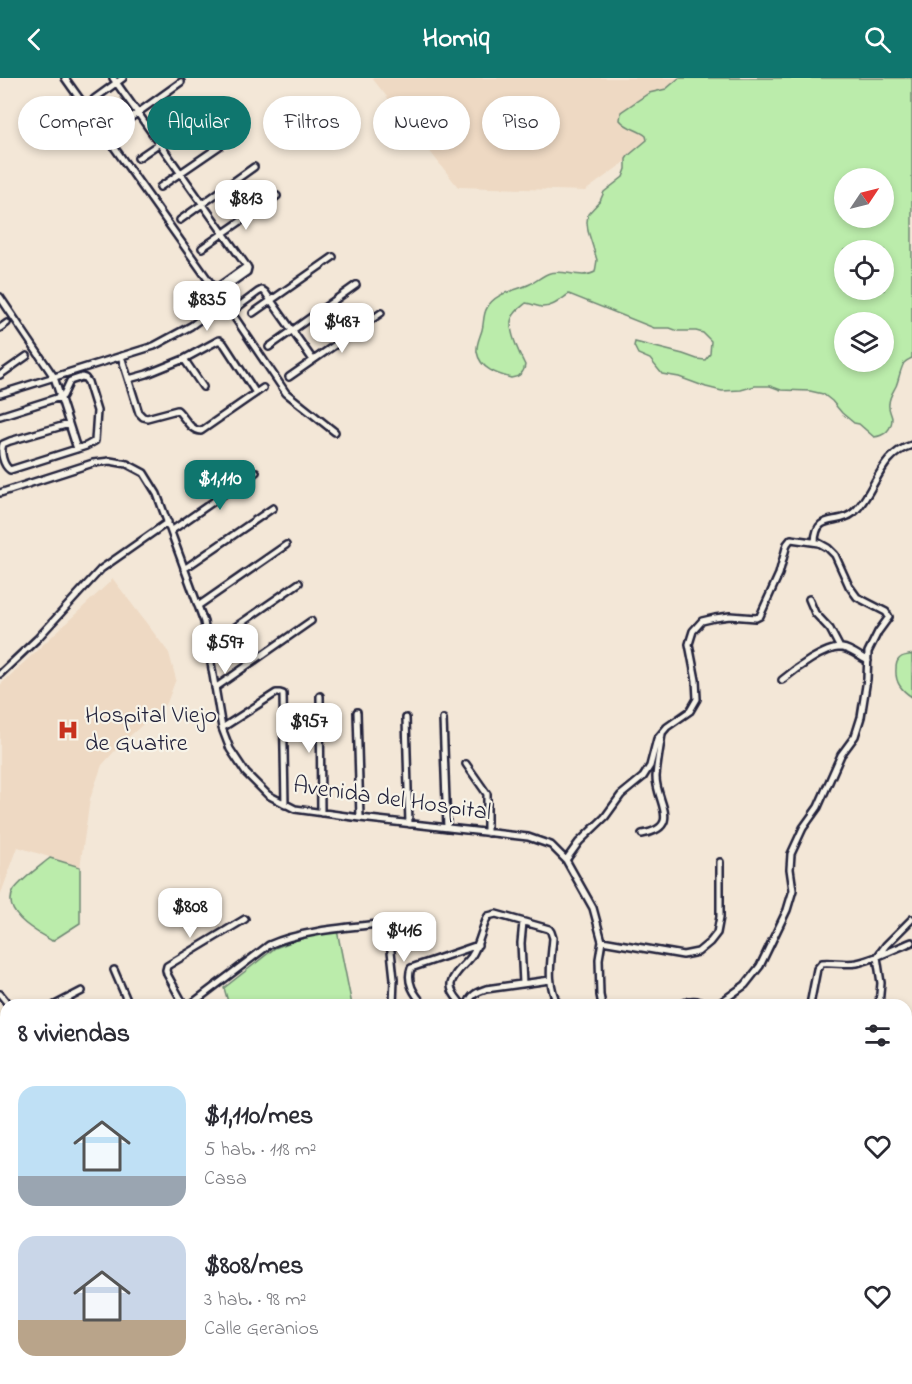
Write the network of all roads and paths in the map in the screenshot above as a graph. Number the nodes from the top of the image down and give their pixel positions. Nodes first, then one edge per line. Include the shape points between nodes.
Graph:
1 (65, 78) edge
2 (123, 78) edge
3 (115, 80) edge
4 (181, 82) dead end
5 (97, 96) edge
6 (138, 112) junction
7 (135, 114) edge
8 (147, 125) edge
9 (149, 150) edge
10 (164, 150) edge
11 (214, 150) edge
12 (138, 158) dead end
13 (255, 167) dead end
14 (180, 173) junction
15 (160, 187) dead end
16 (277, 196) dead end
17 (202, 203) junction
18 (180, 220) dead end
19 (223, 233) junction
20 (201, 248) dead end
21 (333, 257) dead end
22 (356, 285) dead end
23 (216, 291) junction
24 (0, 297) edge
25 (272, 300) junction
26 (224, 302) junction
27 (231, 312) junction
28 (253, 313) dead end
29 (381, 313) dead end
30 (7, 323) dead end
31 (0, 328) edge
32 (292, 329) junction
33 (269, 347) dead end
34 (27, 356) dead end
35 (121, 356) junction
36 (184, 359) junction
37 (313, 360) junction
38 (0, 375) edge
39 (54, 377) junction
40 (289, 377) dead end
41 (129, 379) junction
42 (203, 387) dead end
43 (263, 388) dead end
44 (256, 393) junction
45 (0, 394) edge
46 (60, 397) junction
47 (0, 417) edge
48 (69, 424) junction
49 (335, 432) dead end
50 (912, 445) edge
51 (77, 449) junction
52 (256, 472) dead end
53 (0, 493) edge
54 (273, 507) dead end
55 (168, 522) junction
56 (171, 531) junction
57 (815, 542) junction
58 (286, 545) dead end
59 (184, 569) junction
60 (298, 583) dead end
61 (809, 599) dead end
62 (198, 606) junction
63 (311, 621) dead end
64 (208, 646) junction
65 (840, 648) junction
66 (868, 661) junction
67 (0, 674) edge
68 (782, 680) dead end
69 (215, 688) junction
70 (320, 696) dead end
71 (357, 712) dead end
72 (406, 718) dead end
73 (443, 719) dead end
74 (222, 728) junction
75 (663, 733) junction
76 (466, 764) dead end
77 (285, 805) junction
78 (321, 813) junction
79 (360, 818) junction
80 (409, 824) junction
81 (447, 828) junction
82 (487, 833) junction
83 (642, 834) dead end
84 (566, 860) junction
85 (720, 862) dead end
86 (245, 919) dead end
87 (912, 919) edge
88 (523, 922) junction
89 (602, 941) junction
90 (912, 942) edge
91 (478, 945) junction
92 (877, 957) junction
93 (114, 970) dead end
94 (394, 979) junction
95 (409, 980) junction
96 (550, 980) junction
97 (523, 984) junction
98 (82, 991) dead end
99 (66, 999) edge
100 (126, 999) edge
101 (181, 999) edge
102 (198, 999) edge
103 (393, 999) edge
104 (419, 999) edge
105 (458, 999) edge
106 (470, 999) edge
107 (555, 999) edge
108 (600, 999) edge
109 (725, 999) edge
110 (811, 999) edge
111 (880, 999) edge

1 - 23 street
2 - 3 street
3 - 5 street
3 - 6 street
4 - 6 street
6 - 7 street
6 - 8 street
9 - 12 street
10 - 14 street
11 - 14 street
13 - 17 street
14 - 15 street
14 - 17 street
16 - 19 street
17 - 18 street
17 - 19 street
19 - 20 street
19 - 23 street via 247,266
21 - 25 street
22 - 32 street
23 - 26 street
24 - 39 street
25 - 27 street via 262,290
25 - 28 street
25 - 32 street
26 - 27 street
26 - 35 street via 176,335
27 - 49 street via 286,393
29 - 37 street
30 - 31 street
32 - 33 street
32 - 37 street
34 - 38 street
35 - 39 street
35 - 41 street
36 - 41 street
36 - 42 street
36 - 44 street via 216,340 221,341
37 - 40 street
39 - 45 street
39 - 46 street
41 - 44 street via 143,417 177,410 197,431
43 - 44 street
46 - 47 street
46 - 48 street
46 - 51 street via 70,381 82,377 87,380 97,411 96,438
48 - 51 street
48 - 51 street via 6,442 1,448 4,462 10,470
50 - 57 street via 888,459 854,513 818,526
52 - 56 street
53 - 55 street, Avenida del Hospital via 110,461 144,473
54 - 59 street
55 - 56 street, Avenida del Hospital
55 - 67 street via 101,569
56 - 59 street, Avenida del Hospital
57 - 66 street via 835,555 858,597 888,614 868,652
57 - 75 street via 789,540 760,616 702,621 693,630 689,644 697,699 690,711
58 - 62 street
59 - 62 street, Avenida del Hospital
60 - 64 street
61 - 65 street
62 - 64 street, Avenida del Hospital
63 - 69 street
64 - 69 street, Avenida del Hospital
65 - 66 street
65 - 68 street via 812,658
66 - 109 street via 855,736 841,755 791,854 793,890 787,910 760,966 745,985
69 - 74 street, Avenida del Hospital
70 - 78 street
71 - 79 street
72 - 80 street
73 - 81 street
74 - 77 street, Avenida del Hospital via 246,773 268,795
74 - 77 street via 276,693 283,694
75 - 83 street via 656,779 665,819 660,828
75 - 84 street via 643,777 621,795
76 - 82 street via 487,794
77 - 78 street, Avenida del Hospital
78 - 79 street, Avenida del Hospital
79 - 80 street, Avenida del Hospital
80 - 81 street, Avenida del Hospital
81 - 82 street, Avenida del Hospital
82 - 84 street, Avenida del Hospital via 528,837 551,845
84 - 89 street, Avenida del Hospital via 592,908
85 - 89 street via 717,933 698,952 683,955
86 - 101 street via 167,966 167,974
87 - 92 street
88 - 91 street via 496,914 488,916
88 - 96 street via 549,929 553,934
88 - 97 street
89 - 108 street, Avenida del Hospital
90 - 92 street
91 - 95 street via 411,968
91 - 105 street via 451,983
92 - 110 street via 854,963 822,963 817,969
92 - 111 street
93 - 100 street
94 - 95 street
94 - 102 street via 388,923 283,938
94 - 103 street
95 - 104 street
96 - 97 street
96 - 107 street
97 - 106 street via 486,989
98 - 99 street

